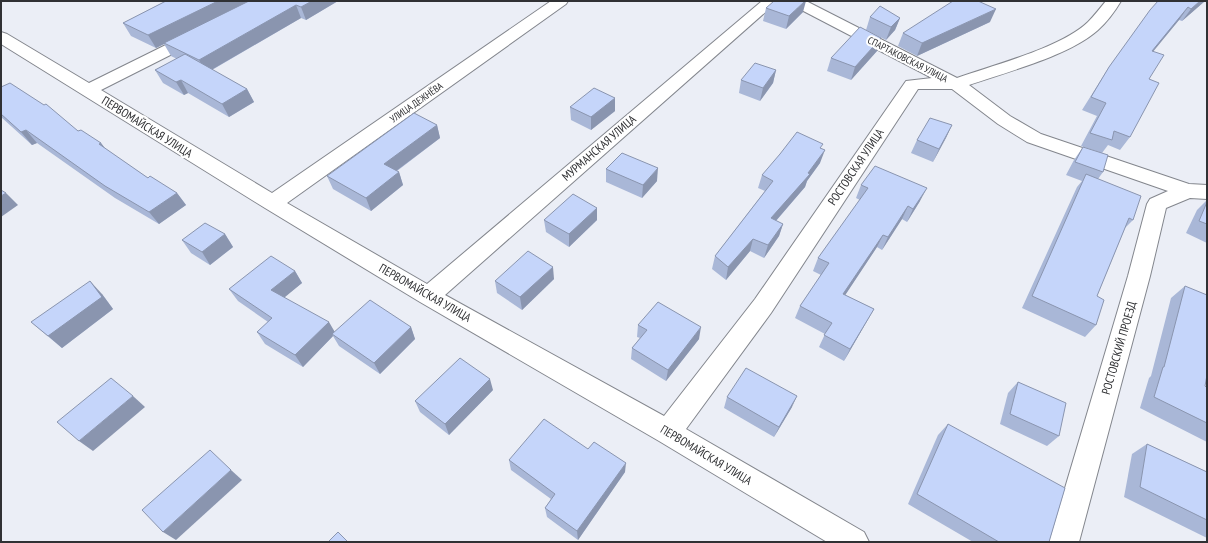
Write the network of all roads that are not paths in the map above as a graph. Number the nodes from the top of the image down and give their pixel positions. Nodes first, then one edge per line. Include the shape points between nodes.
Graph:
1 (561, 1) edge
2 (771, 1) edge
3 (796, 1) edge
4 (1114, 1) edge
5 (209, 30) edge
6 (1, 37) edge
7 (956, 84) junction
8 (88, 90) junction
9 (1198, 192) edge
10 (272, 203) junction
11 (428, 296) junction
12 (668, 432) junction
13 (854, 542) edge
14 (1064, 542) edge

1 - 10 street, УЛИЦА ДЕЖНЁВА
2 - 11 street, МУРМАНСКАЯ УЛИЦА
3 - 7 street, СПАРТАКОВСКАЯ УЛИЦА
4 - 7 street, РОСТОВСКАЯ УЛИЦА via 1093,26 1077,38 1048,52
5 - 8 street
6 - 8 street, ПЕРВОМАЙСКАЯ УЛИЦА
7 - 9 street, СПАРТАКОВСКАЯ УЛИЦА via 1004,120 1034,138
7 - 12 street, РОСТОВСКАЯ УЛИЦА via 912,85 763,306
8 - 10 street, ПЕРВОМАЙСКАЯ УЛИЦА
9 - 14 street, РОСТОВСКИЙ ПРОЕЗД via 1157,204
10 - 11 street, ПЕРВОМАЙСКАЯ УЛИЦА
11 - 12 street, ПЕРВОМАЙСКАЯ УЛИЦА
12 - 13 street, ПЕРВОМАЙСКАЯ УЛИЦА

